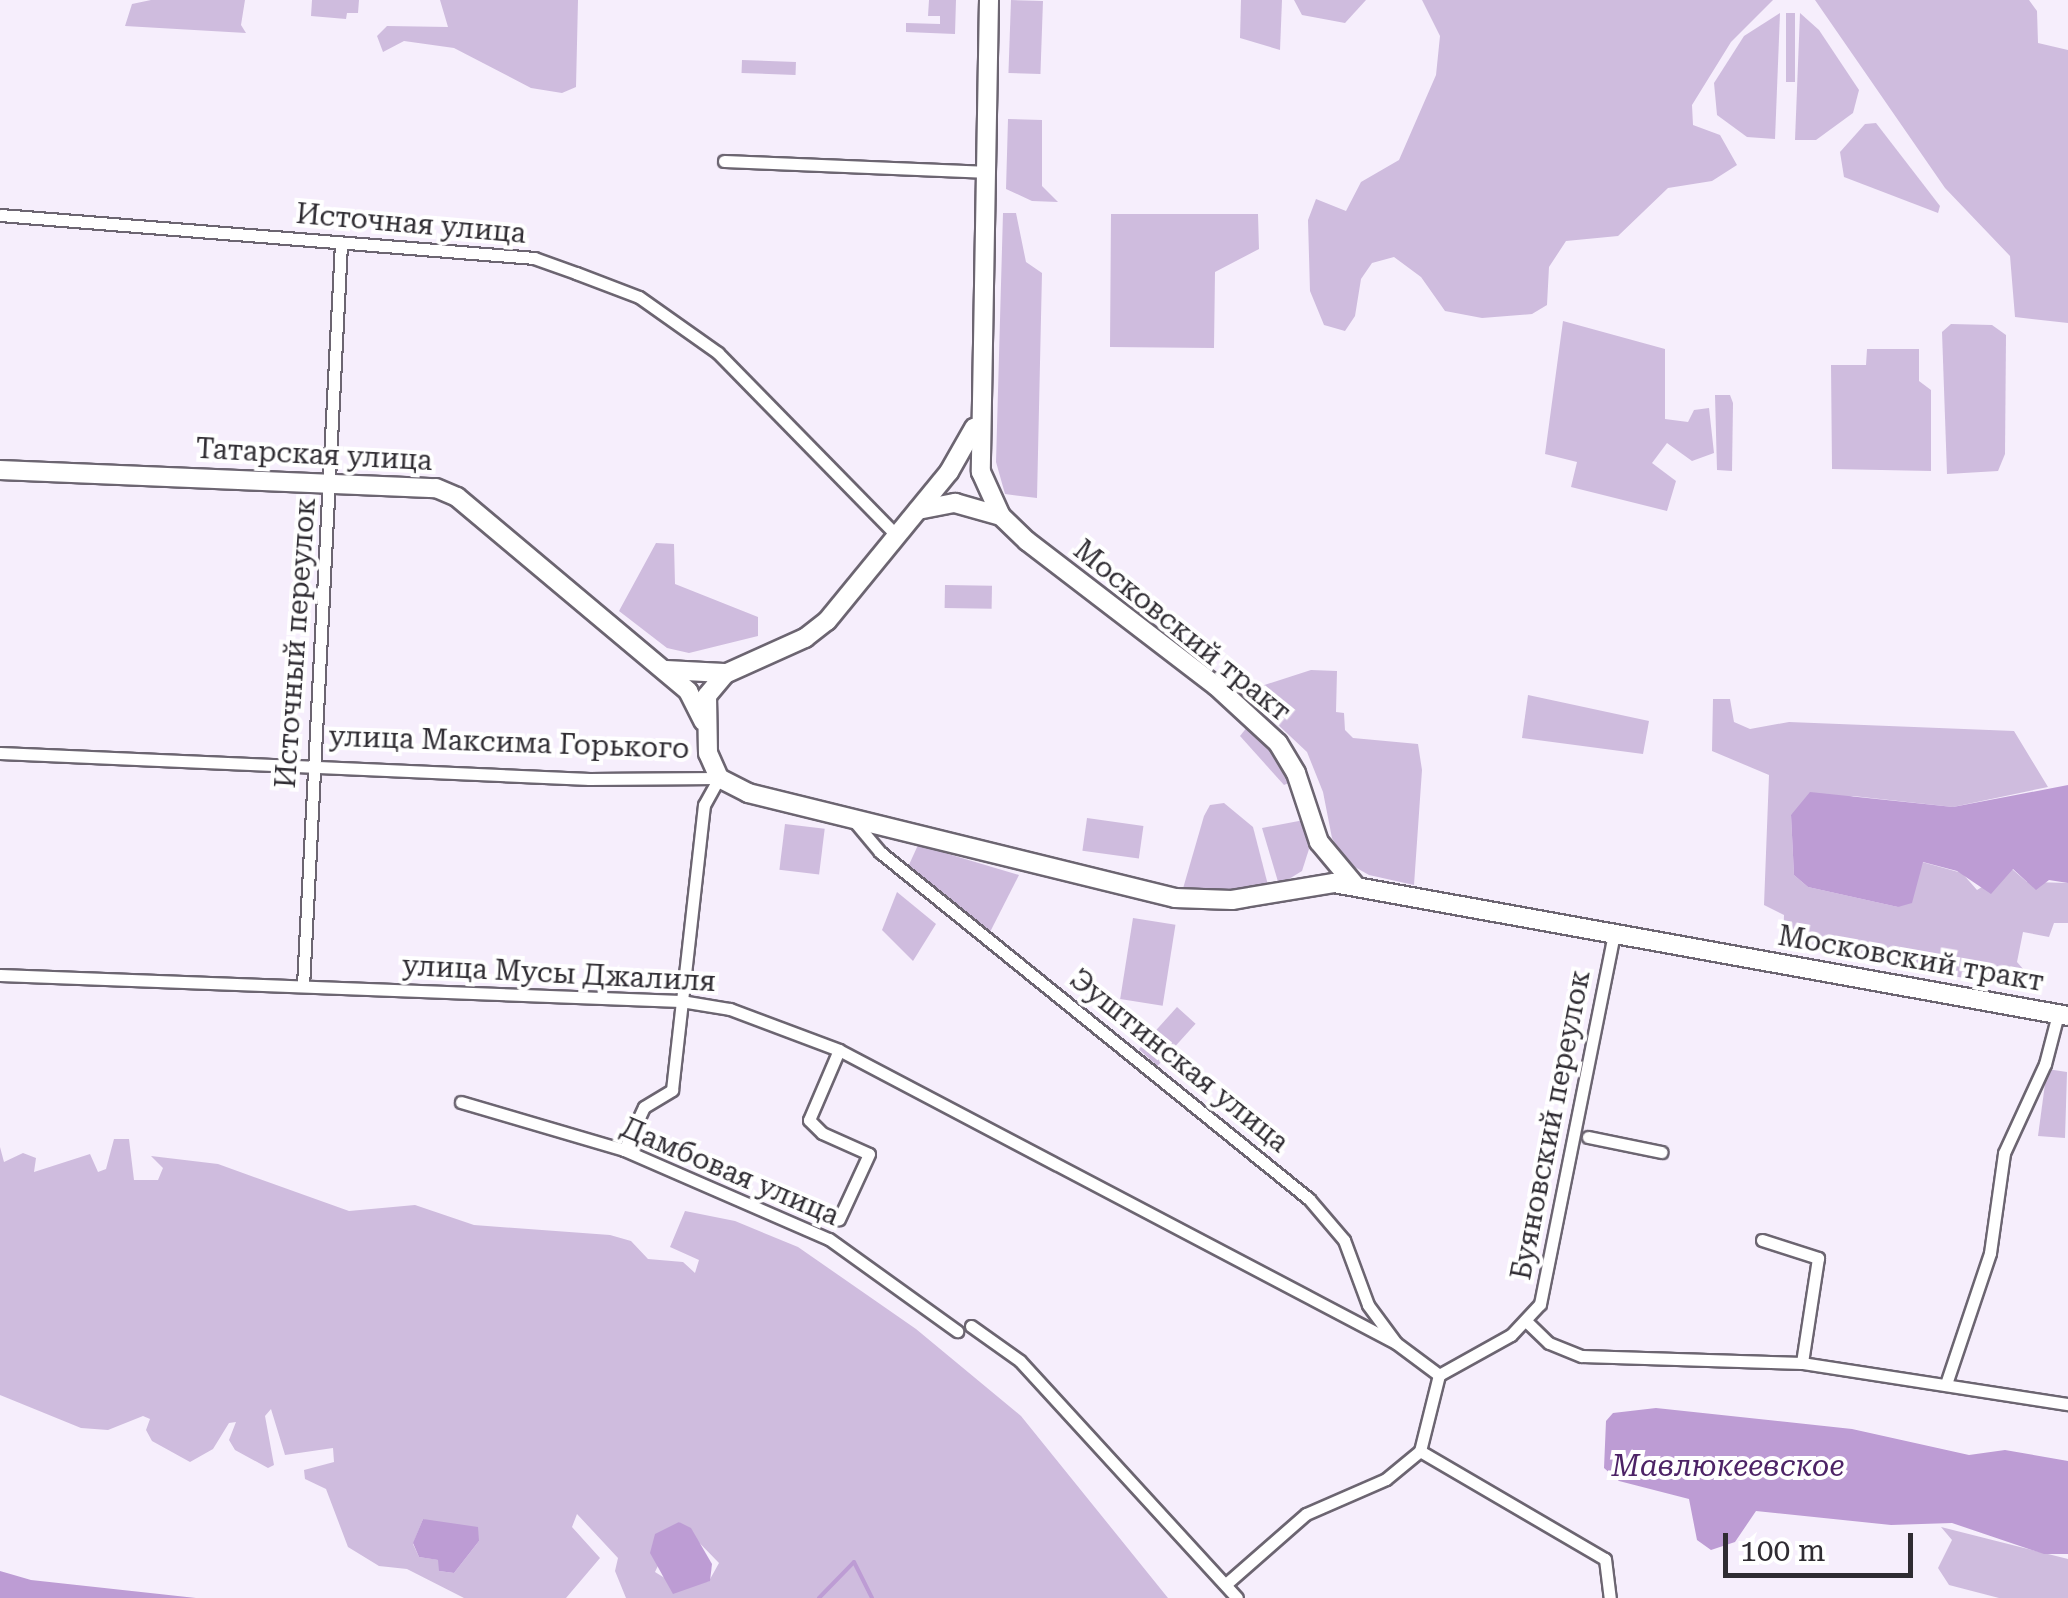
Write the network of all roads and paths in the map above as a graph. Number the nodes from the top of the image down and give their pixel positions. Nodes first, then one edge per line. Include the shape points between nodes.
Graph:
1 (988, 0) edge
2 (724, 161) dead end
3 (984, 172) junction
4 (0, 215) edge
5 (342, 243) junction
6 (976, 422) junction
7 (0, 470) edge
8 (948, 472) junction
9 (982, 477) junction
10 (331, 480) junction
11 (926, 507) junction
12 (1001, 516) junction
13 (896, 536) junction
14 (661, 668) junction
15 (726, 673) junction
16 (688, 690) junction
17 (706, 731) junction
18 (0, 753) edge
19 (313, 764) junction
20 (719, 778) junction
21 (849, 814) junction
22 (1319, 842) junction
23 (1302, 884) junction
24 (1356, 886) junction
25 (1614, 934) junction
26 (0, 975) edge
27 (304, 986) junction
28 (681, 1001) junction
29 (2063, 1015) edge
30 (839, 1050) junction
31 (462, 1102) dead end
32 (1588, 1137) dead end
33 (624, 1150) junction
34 (1662, 1152) dead end
35 (839, 1219) dead end
36 (1762, 1240) dead end
37 (1527, 1322) junction
38 (971, 1326) dead end
39 (957, 1330) dead end
40 (1396, 1343) junction
41 (1802, 1363) junction
42 (1438, 1375) junction
43 (1946, 1381) junction
44 (2068, 1404) edge
45 (1420, 1450) junction
46 (1226, 1584) junction
47 (1237, 1598) edge
48 (1610, 1598) edge

1 - 3 main road, Московский тракт
2 - 3 street
3 - 6 main road, Московский тракт
4 - 5 street, Источная улица
5 - 10 street, Источный переулок
5 - 13 street, Источная улица via 534,258 639,297 779,409
6 - 8 main road
6 - 9 main road, Московский тракт
7 - 10 main road, Татарская улица
8 - 9 main road via 970,467
8 - 11 main road
9 - 11 main road
9 - 12 main road, Московский тракт
10 - 14 main road, Татарская улица via 413,482 449,492
10 - 19 street, Источный переулок
11 - 12 main road via 969,505
11 - 13 main road
12 - 22 main road, Московский тракт via 1258,723 1296,772
13 - 15 main road via 816,632
14 - 15 main road
14 - 16 main road, Татарская улица
15 - 16 main road
15 - 17 main road via 708,696
16 - 17 main road, Татарская улица
17 - 20 main road, Татарская улица
18 - 19 street, улица Максима Горького
19 - 20 street, улица Максима Горького via 589,779
19 - 27 street, Источный переулок
20 - 21 main road, улица Максима Горького via 748,793
20 - 28 street via 704,805
21 - 23 main road, улица Максима Горького via 1175,898 1232,900
21 - 40 street, Эуштинская улица via 880,852 1310,1199 1344,1240 1368,1306
22 - 23 main road
22 - 24 main road, Московский тракт
23 - 24 main road, улица Максима Горького
24 - 25 main road, Московский тракт
25 - 29 main road, Московский тракт
25 - 37 street, Буяновский переулок via 1547,1283
26 - 27 street, улица Мусы Джалиля
27 - 28 street, улица Мусы Джалиля
28 - 30 street, улица Мусы Джалиля via 730,1009
28 - 33 street via 672,1090 644,1107
29 - 43 street via 2004,1153 1990,1253
30 - 35 street via 810,1120 822,1133 869,1154
30 - 40 street, улица Мусы Джалиля
31 - 33 street, Дамбовая улица
32 - 34 street
33 - 39 street, Дамбовая улица via 830,1239
36 - 41 street via 1818,1258
37 - 41 street via 1548,1343 1582,1356
37 - 42 street, Буяновский переулок
38 - 46 street via 1020,1361
40 - 42 street, Эуштинская улица
41 - 43 street
42 - 45 street
43 - 44 street
45 - 46 street via 1386,1480 1306,1514
45 - 48 street via 1604,1558
46 - 47 street

